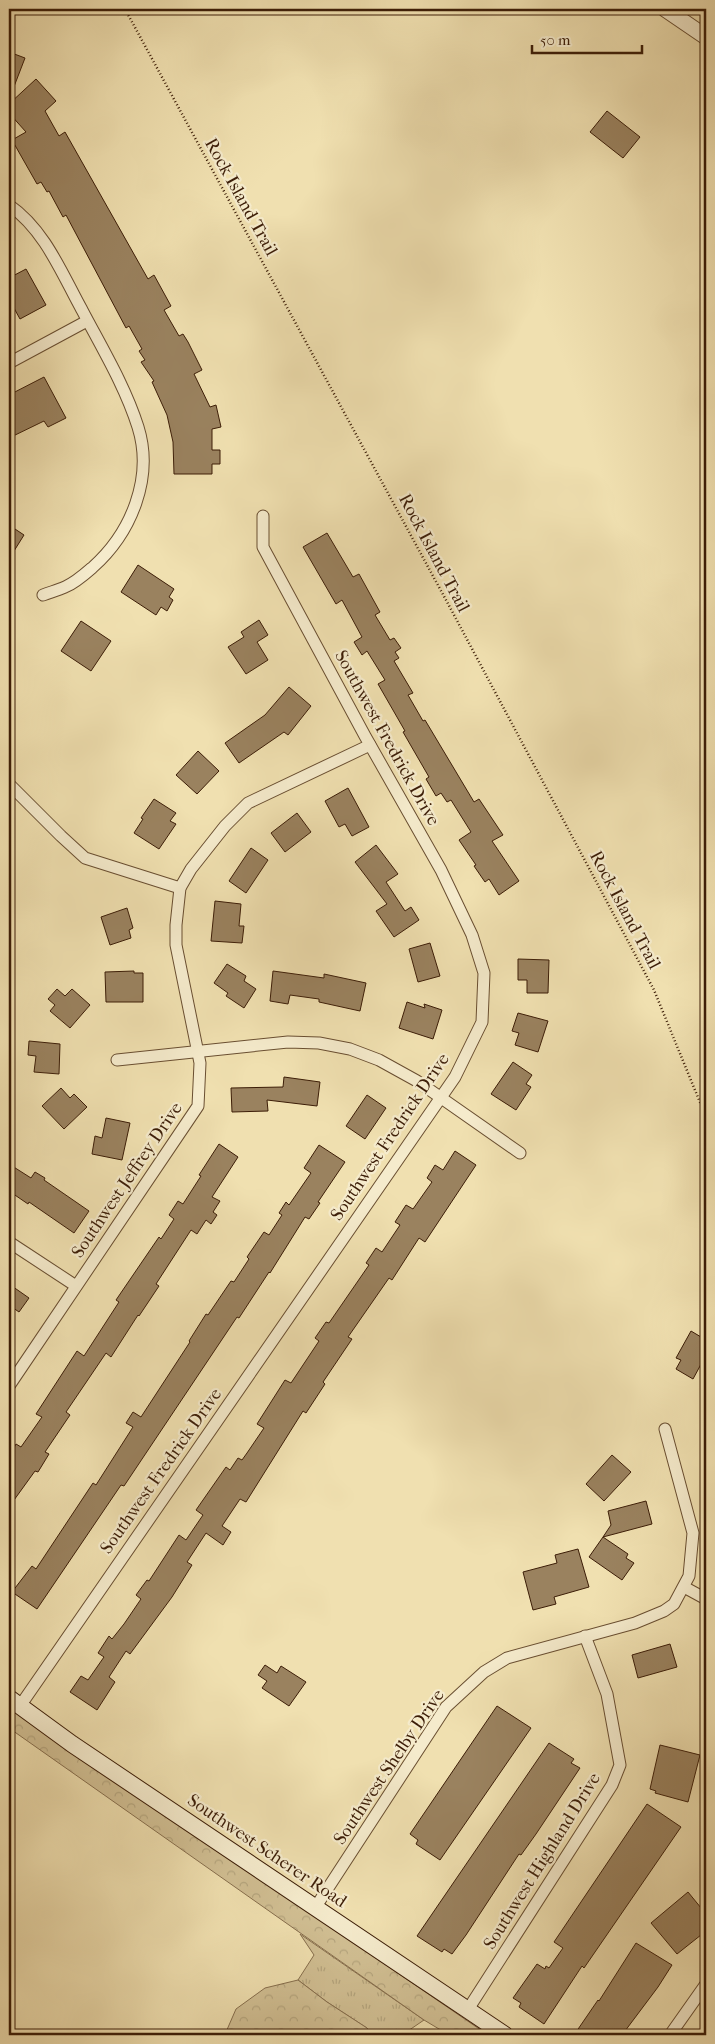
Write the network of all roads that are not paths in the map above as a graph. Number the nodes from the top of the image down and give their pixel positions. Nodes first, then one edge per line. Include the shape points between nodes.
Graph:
1 (665, 9) edge
2 (705, 33) edge
3 (9, 206) edge
4 (88, 321) junction
5 (9, 363) edge
6 (263, 516) dead end
7 (44, 595) dead end
8 (370, 745) junction
9 (9, 784) edge
10 (180, 888) junction
11 (198, 1050) junction
12 (117, 1060) dead end
13 (440, 1098) junction
14 (520, 1153) dead end
15 (9, 1242) edge
16 (76, 1286) junction
17 (9, 1386) edge
18 (665, 1429) dead end
19 (684, 1587) junction
20 (706, 1600) edge
21 (585, 1636) junction
22 (14, 1702) edge
23 (315, 1908) junction
24 (706, 1984) edge
25 (467, 2011) junction
26 (505, 2035) edge
27 (670, 2035) edge

1 - 2 street
3 - 4 street via 45,243
4 - 5 street
4 - 7 street via 126,396 138,428 142,454 138,500 106,555 66,587
6 - 8 street, Southwest Fredrick Drive via 263,547
8 - 10 street, Southwest Jeffrey Drive via 248,803 225,826
8 - 13 street, Southwest Fredrick Drive via 441,870 472,935 484,973 482,1022 455,1077
9 - 10 street via 85,858
10 - 11 street, Southwest Jeffrey Drive via 176,945
11 - 12 street
11 - 13 street via 288,1042 350,1049 379,1060
11 - 16 street, Southwest Jeffrey Drive via 198,1106
13 - 14 street
13 - 22 street, Southwest Fredrick Drive
15 - 16 street
16 - 17 street, Southwest Jeffrey Drive
18 - 19 street, Southwest Shelby Drive via 693,1533 689,1576
19 - 20 street
19 - 21 street, Southwest Shelby Drive via 674,1604 664,1611 635,1623
21 - 23 street, Southwest Shelby Drive via 507,1658 484,1672 446,1707
21 - 25 street, Southwest Highland Drive via 607,1694 620,1765 612,1785
22 - 23 main road, Southwest Scherer Road
23 - 25 main road, Southwest Scherer Road
24 - 27 street
25 - 26 main road, Southwest Scherer Road

